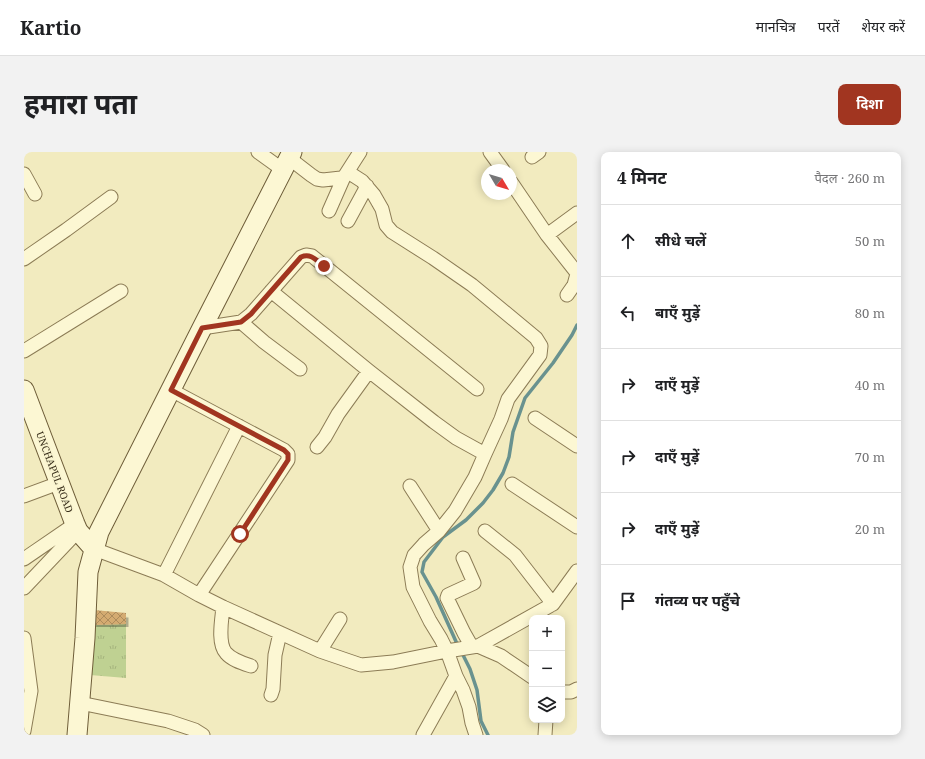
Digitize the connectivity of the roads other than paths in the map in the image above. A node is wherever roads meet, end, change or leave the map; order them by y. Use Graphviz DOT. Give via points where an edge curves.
graph roads {
  1 [pos="258,152"];
  2 [pos="360,152"];
  3 [pos="490,152"];
  4 [pos="288,160"];
  5 [pos="499,164"];
  6 [pos="24,174"];
  7 [pos="346,174"];
  8 [pos="367,186"];
  9 [pos="517,191"];
  10 [pos="35,194"];
  11 [pos="111,197"];
  12 [pos="329,211"];
  13 [pos="577,212"];
  14 [pos="348,221"];
  15 [pos="547,236"];
  16 [pos="24,259"];
  17 [pos="577,273"];
  18 [pos="121,291"];
  19 [pos="271,291"];
  20 [pos="567,295"];
  21 [pos="241,322"];
  22 [pos="202,328"];
  23 [pos="24,351"];
  24 [pos="300,369"];
  25 [pos="369,371"];
  26 [pos="477,389"];
  27 [pos="24,390"];
  28 [pos="171,390"];
  29 [pos="28,414"];
  30 [pos="535,418"];
  31 [pos="239,426"];
  32 [pos="577,446"];
  33 [pos="317,447"];
  34 [pos="485,454"];
  35 [pos="59,483"];
  36 [pos="512,484"];
  37 [pos="410,486"];
  38 [pos="24,496"];
  39 [pos="577,526"];
  40 [pos="76,527"];
  41 [pos="439,531"];
  42 [pos="485,531"];
  43 [pos="94,549"];
  44 [pos="463,558"];
  45 [pos="24,559"];
  46 [pos="577,571"];
  47 [pos="164,575"];
  48 [pos="24,588"];
  49 [pos="199,596"];
  50 [pos="553,604"];
  51 [pos="223,607"];
  52 [pos="340,619"];
  53 [pos="280,633"];
  54 [pos="24,638"];
  55 [pos="464,649"];
  56 [pos="320,651"];
  57 [pos="250,666"];
  58 [pos="529,675"];
  59 [pos="456,676"];
  60 [pos="577,689"];
  61 [pos="565,692"];
  62 [pos="271,695"];
  63 [pos="80,703"];
  64 [pos="546,723"];
  65 [pos="24,731"];
  66 [pos="77,735"];
  67 [pos="203,735"];
  68 [pos="424,735"];
  69 [pos="476,735"];
  70 [pos="545,735"];
  1 -- 4 [label="street"];
  2 -- 7 [label="street"];
  3 -- 5 [label="street"];
  4 -- 7 [label="street" via="311,176 323,180 341,178"];
  4 -- 22 [label="street"];
  6 -- 10 [label="street"];
  7 -- 8 [label="street"];
  7 -- 12 [label="street"];
  8 -- 14 [label="street"];
  8 -- 34 [label="street" via="380,204 386,224 392,232 472,285 536,338 541,346 540,355 508,399"];
  9 -- 15 [label="street"];
  11 -- 16 [label="street"];
  13 -- 15 [label="street"];
  15 -- 17 [label="street"];
  17 -- 20 [label="street" via="574,285"];
  18 -- 23 [label="street"];
  19 -- 21 [label="street"];
  19 -- 25 [label="street"];
  19 -- 26 [label="street" via="301,257 312,256"];
  21 -- 22 [label="street"];
  21 -- 24 [label="street"];
  22 -- 28 [label="street"];
  25 -- 33 [label="street"];
  25 -- 34 [label="street" via="456,438"];
  27 -- 29 [label="street, UNCHAPUL ROAD"];
  28 -- 31 [label="street"];
  28 -- 43 [label="street" via="99,532"];
  29 -- 35 [label="street, UNCHAPUL ROAD"];
  30 -- 32 [label="street"];
  31 -- 47 [label="street"];
  31 -- 49 [label="street" via="284,450 288,454 288,460"];
  34 -- 41 [label="street" via="455,511"];
  35 -- 38 [label="street"];
  35 -- 40 [label="street, UNCHAPUL ROAD"];
  36 -- 39 [label="street"];
  37 -- 41 [label="street"];
  40 -- 43 [label="street, UNCHAPUL ROAD"];
  40 -- 45 [label="street"];
  40 -- 48 [label="street"];
  41 -- 55 [label="street" via="414,555 410,567 413,587 441,638"];
  42 -- 50 [label="street" via="515,555"];
  43 -- 47 [label="street"];
  43 -- 63 [label="street" via="88,572"];
  44 -- 55 [label="street" via="474,583 448,595 447,598 464,633"];
  46 -- 50 [label="street"];
  47 -- 49 [label="street"];
  49 -- 51 [label="street"];
  50 -- 55 [label="street"];
  51 -- 53 [label="street"];
  51 -- 57 [label="street" via="220,641 222,648 236,660"];
  52 -- 56 [label="street"];
  53 -- 56 [label="street"];
  53 -- 62 [label="street"];
  54 -- 65 [label="street" via="31,691"];
  55 -- 56 [label="street" via="361,665"];
  55 -- 58 [label="street" via="501,656"];
  55 -- 59 [label="street"];
  59 -- 68 [label="street"];
  59 -- 69 [label="street" via="469,707"];
  60 -- 61 [label="street"];
  63 -- 66 [label="street"];
  63 -- 67 [label="street" via="168,721"];
  64 -- 70 [label="street"];
}
